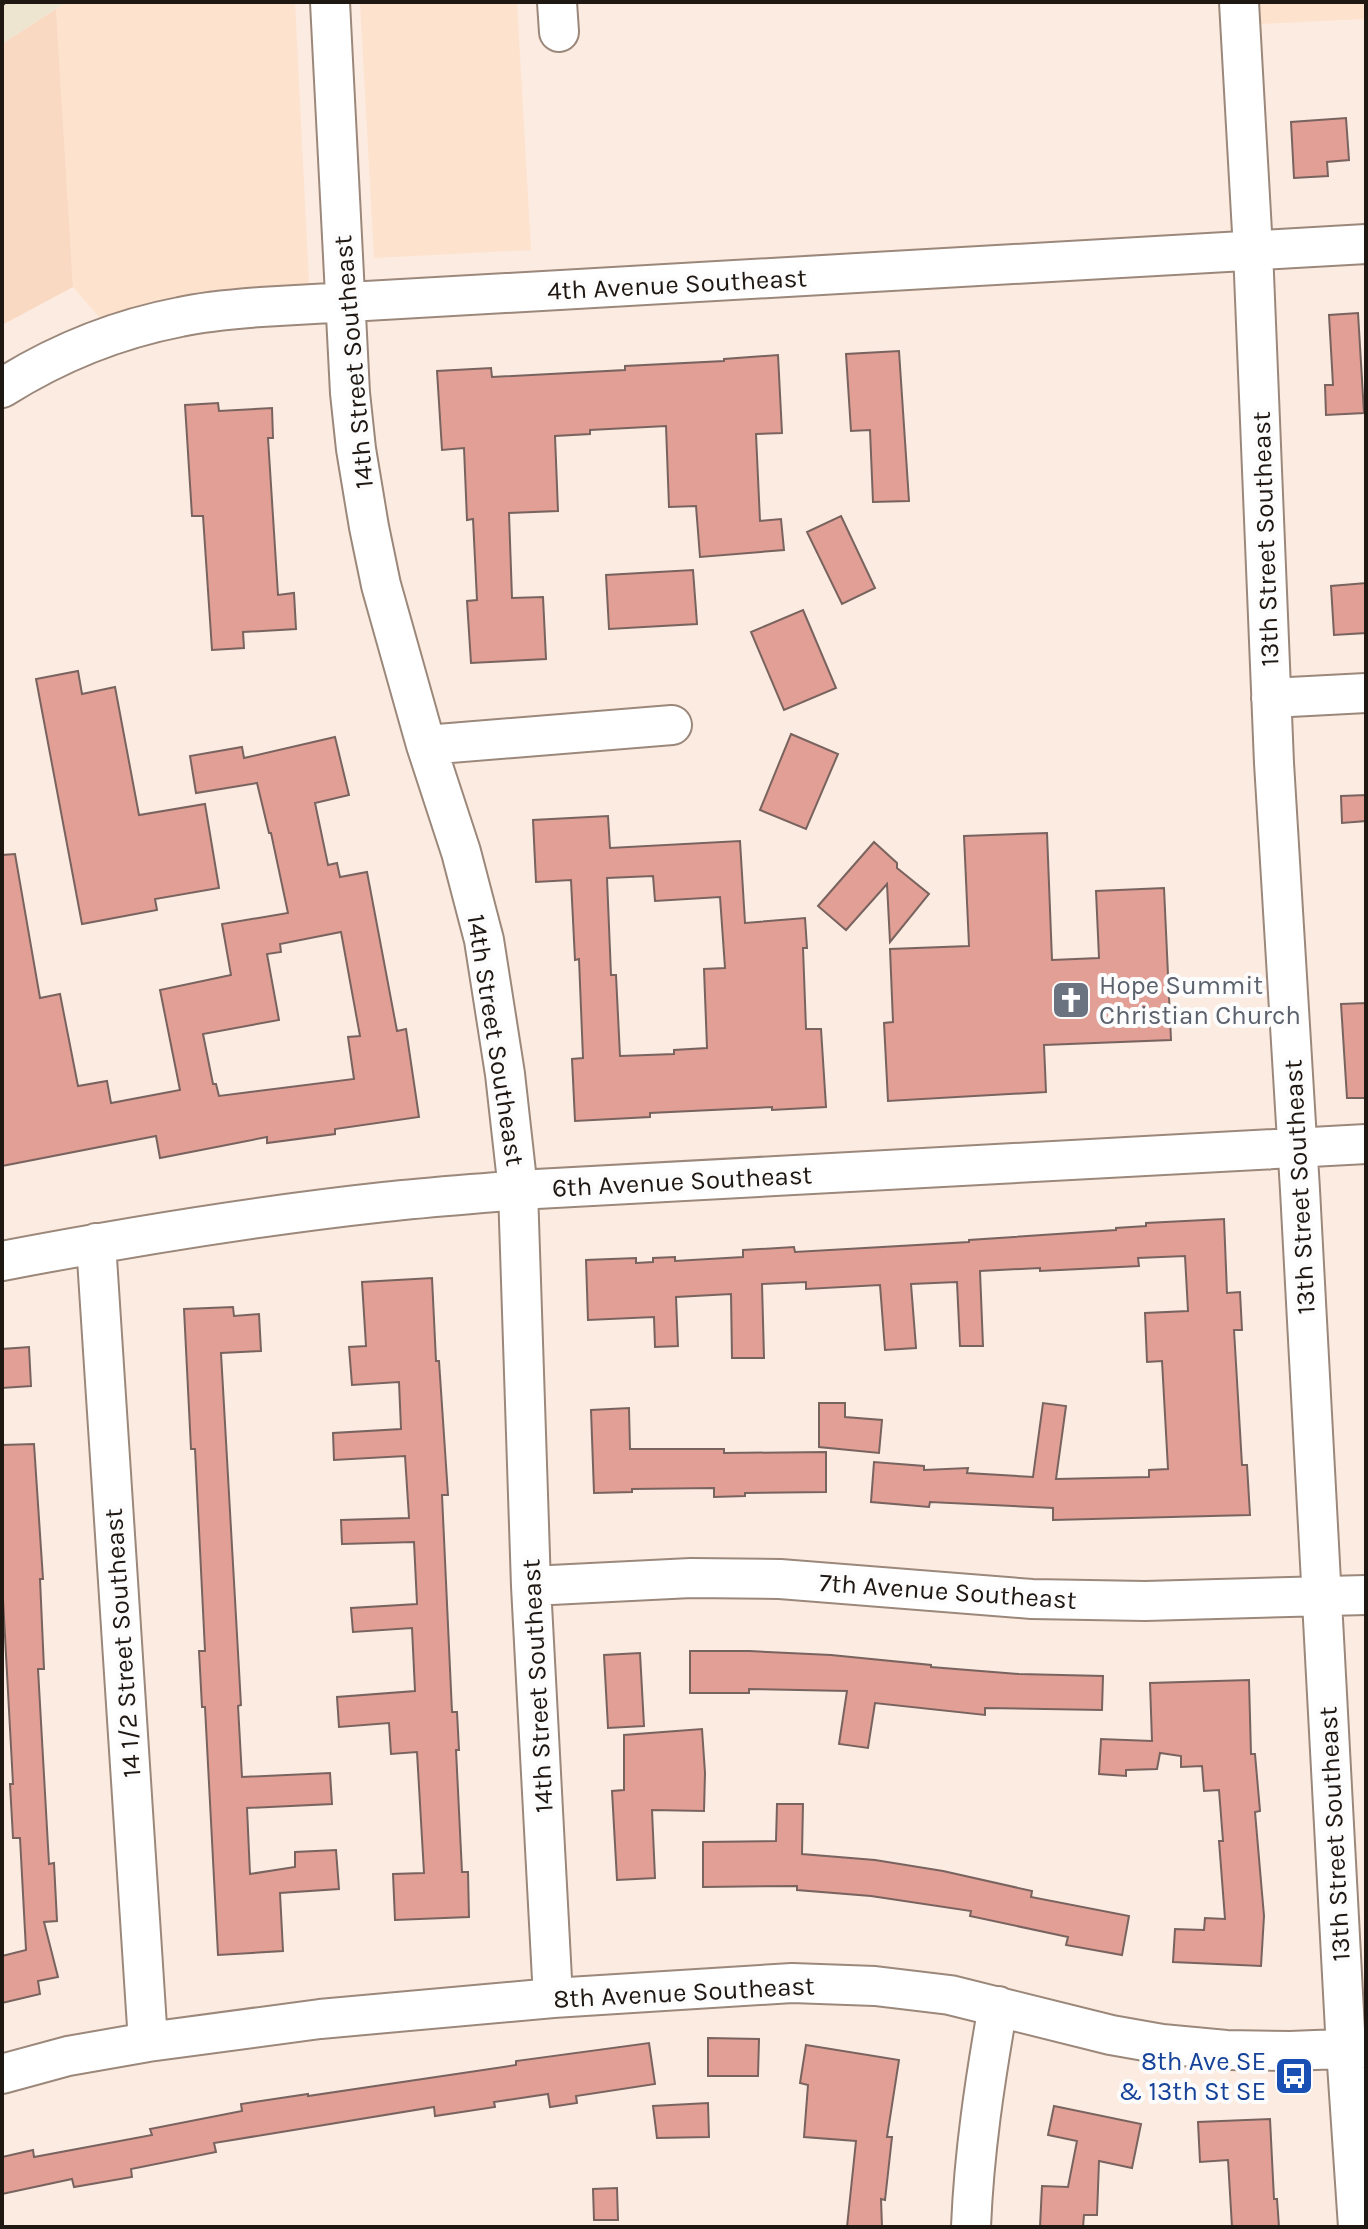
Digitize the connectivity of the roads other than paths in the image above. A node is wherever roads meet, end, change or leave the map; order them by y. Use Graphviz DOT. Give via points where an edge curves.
graph roads {
  1 [pos="330,2"];
  2 [pos="1239,2"];
  3 [pos="1366,244"];
  4 [pos="1253,250"];
  5 [pos="346,303"];
  6 [pos="2,388"];
  7 [pos="1366,693"];
  8 [pos="1271,698"];
  9 [pos="672,725"];
  10 [pos="426,745"];
  11 [pos="1366,1144"];
  12 [pos="1297,1148"];
  13 [pos="518,1190"];
  14 [pos="96,1243"];
  15 [pos="2,1261"];
  16 [pos="531,1586"];
  17 [pos="1366,1595"];
  18 [pos="1322,1598"];
  19 [pos="553,1998"];
  20 [pos="998,2006"];
  21 [pos="148,2042"];
  22 [pos="1356,2048"];
  23 [pos="2,2074"];
  24 [pos="971,2227"];
  25 [pos="1358,2227"];
  1 -- 5 [label="street, 14th Street Southeast"];
  2 -- 4 [label="street, 13th Street Southeast"];
  3 -- 4 [label="street, 4th Avenue Southeast"];
  4 -- 5 [label="street, 4th Avenue Southeast"];
  4 -- 8 [label="street, 13th Street Southeast"];
  5 -- 6 [label="street, 4th Avenue Southeast" via="212,311 142,326 77,349"];
  5 -- 10 [label="street, 14th Street Southeast" via="350,393 369,527"];
  7 -- 8 [label="street"];
  8 -- 12 [label="street, 13th Street Southeast"];
  9 -- 10 [label="street"];
  10 -- 13 [label="street, 14th Street Southeast" via="484,940"];
  11 -- 12 [label="street, 6th Avenue Southeast"];
  12 -- 13 [label="street, 6th Avenue Southeast"];
  12 -- 18 [label="street, 13th Street Southeast"];
  13 -- 14 [label="street, 6th Avenue Southeast" via="383,1202"];
  13 -- 16 [label="street, 14th Street Southeast"];
  14 -- 15 [label="street, 6th Avenue Southeast"];
  14 -- 21 [label="street, 14 1/2 Street Southeast"];
  16 -- 18 [label="street, 7th Avenue Southeast" via="780,1579 1032,1599"];
  16 -- 19 [label="street, 14th Street Southeast"];
  17 -- 18 [label="street, 7th Avenue Southeast"];
  18 -- 22 [label="street, 13th Street Southeast"];
  19 -- 20 [label="street, 8th Avenue Southeast" via="815,1983 903,1988"];
  19 -- 21 [label="street, 8th Avenue Southeast" via="320,2019"];
  20 -- 22 [label="street, 8th Avenue Southeast" via="1162,2044 1226,2050"];
  20 -- 24 [label="street" via="981,2103"];
  21 -- 23 [label="street, 8th Avenue Southeast"];
  22 -- 25 [label="street, 13th Street Southeast"];
}
